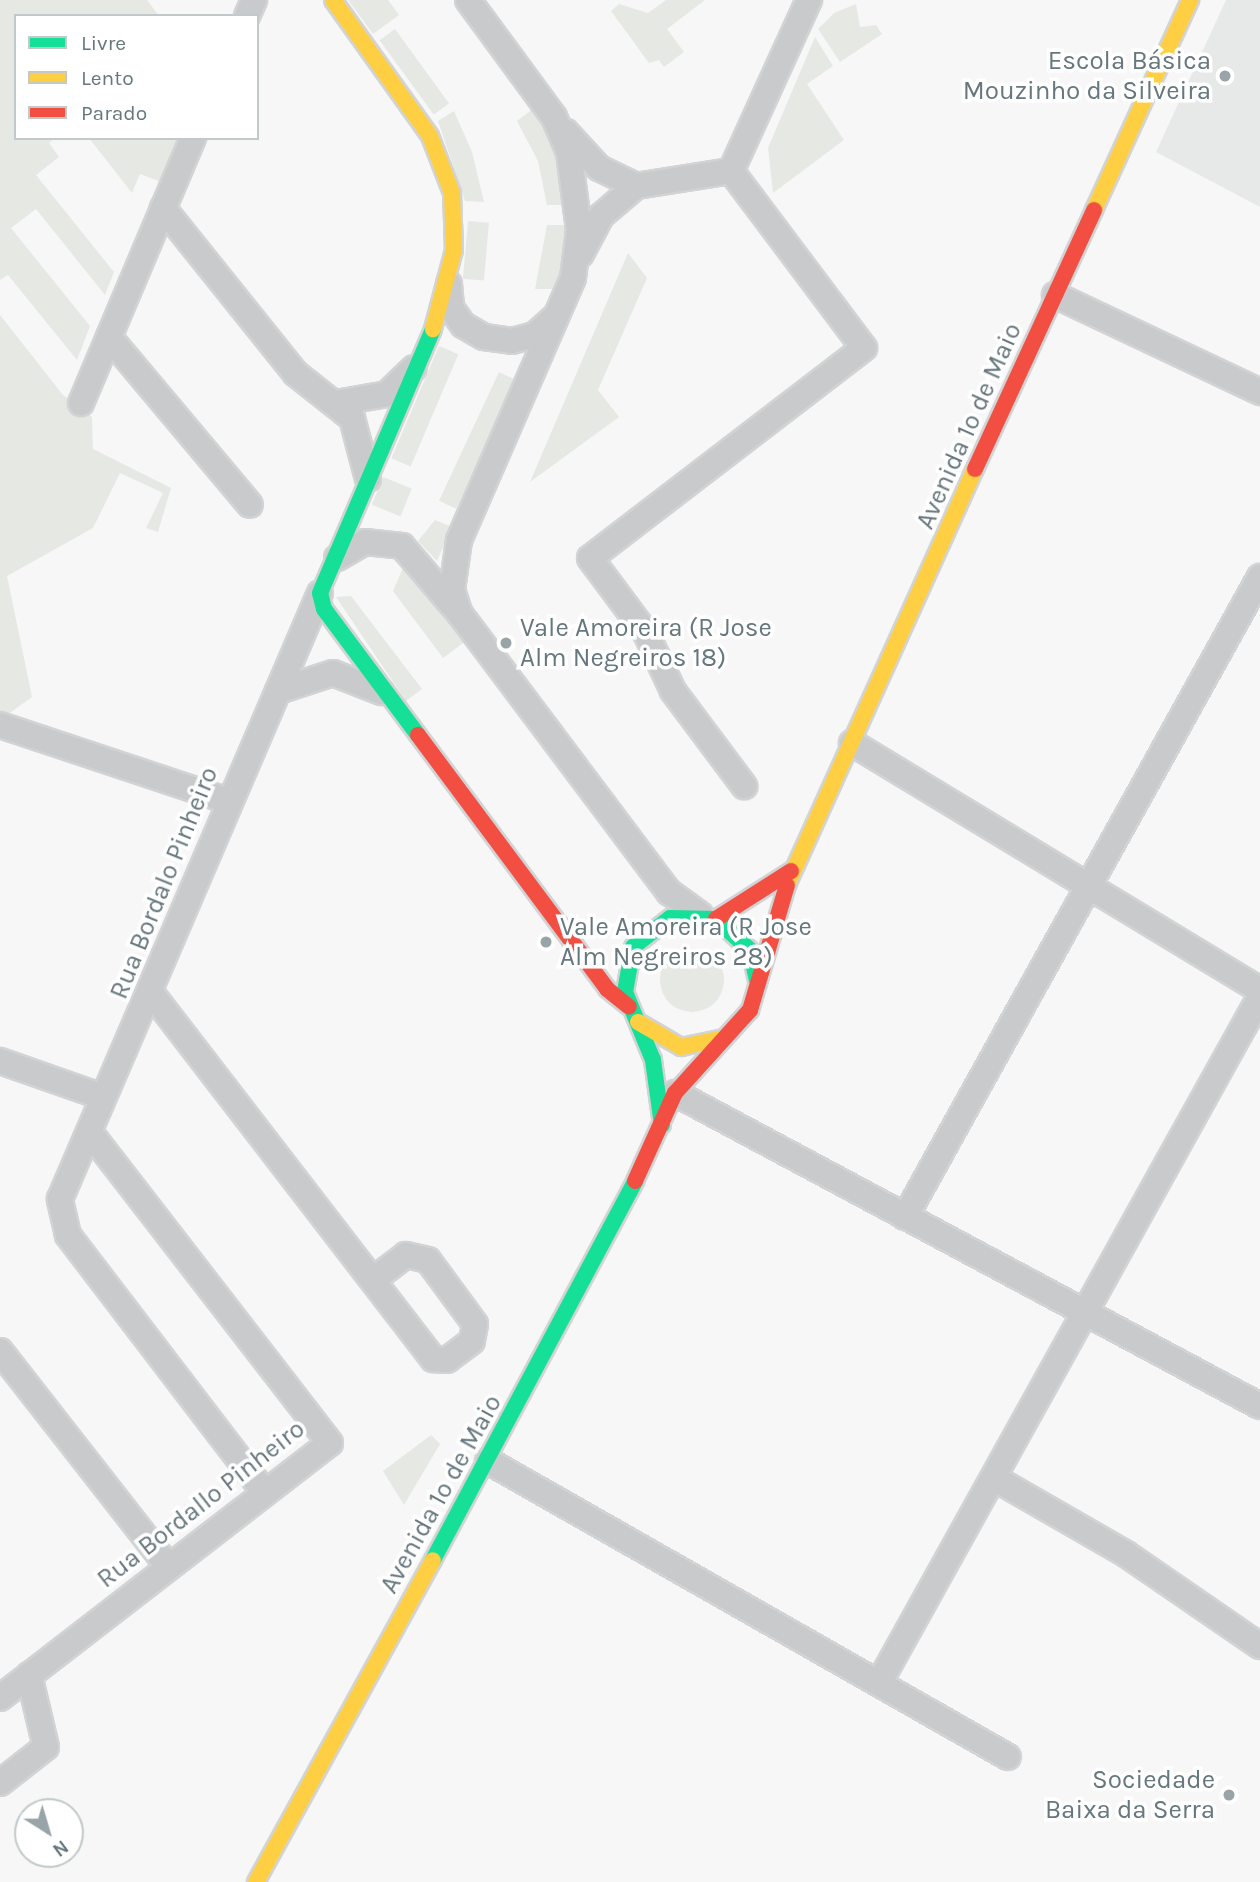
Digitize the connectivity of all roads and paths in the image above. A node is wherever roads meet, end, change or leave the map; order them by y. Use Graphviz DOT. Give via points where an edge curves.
graph roads {
  1 [pos="333,0"];
  2 [pos="468,0"];
  3 [pos="809,0"];
  4 [pos="1190,0"];
  5 [pos="554,117"];
  6 [pos="192,140"];
  7 [pos="732,170"];
  8 [pos="636,186"];
  9 [pos="163,208"];
  10 [pos="573,278"];
  11 [pos="449,284"];
  12 [pos="1055,295"];
  13 [pos="559,313"];
  14 [pos="109,337"];
  15 [pos="421,361"];
  16 [pos="1260,392"];
  17 [pos="81,402"];
  18 [pos="335,403"];
  19 [pos="368,483"];
  20 [pos="250,505"];
  21 [pos="337,558"];
  22 [pos="1260,577"];
  23 [pos="320,593"];
  24 [pos="460,614"];
  25 [pos="278,691"];
  26 [pos="382,693"];
  27 [pos="0,725"];
  28 [pos="852,743"];
  29 [pos="744,786"];
  30 [pos="229,802"];
  31 [pos="791,872"];
  32 [pos="1088,888"];
  33 [pos="708,917"];
  34 [pos="757,980"];
  35 [pos="1260,990"];
  36 [pos="152,993"];
  37 [pos="1260,997"];
  38 [pos="629,1007"];
  39 [pos="638,1022"];
  40 [pos="730,1034"];
  41 [pos="0,1061"];
  42 [pos="675,1093"];
  43 [pos="103,1097"];
  44 [pos="662,1127"];
  45 [pos="90,1132"];
  46 [pos="905,1217"];
  47 [pos="374,1279"];
  48 [pos="1081,1314"];
  49 [pos="0,1351"];
  50 [pos="1260,1406"];
  51 [pos="488,1461"];
  52 [pos="994,1478"];
  53 [pos="265,1493"];
  54 [pos="169,1567"];
  55 [pos="1260,1646"];
  56 [pos="29,1675"];
  57 [pos="879,1682"];
  58 [pos="0,1698"];
  59 [pos="1008,1757"];
  60 [pos="0,1783"];
  61 [pos="256,1882"];
  1 -- 11 [label="main road" via="430,136 452,193"];
  2 -- 5 [label="street"];
  3 -- 7 [label="street"];
  4 -- 12 [label="main road, Avenida 1º de Maio"];
  5 -- 8 [label="street" via="599,168"];
  5 -- 10 [label="street" via="575,183"];
  6 -- 9 [label="street"];
  7 -- 8 [label="street"];
  7 -- 29 [label="street" via="864,348 590,558 646,633 673,691"];
  8 -- 10 [label="street" via="601,216"];
  9 -- 14 [label="street"];
  9 -- 18 [label="street" via="295,373"];
  10 -- 13 [label="street"];
  11 -- 13 [label="street" via="451,308 463,325 484,337 512,341 535,335"];
  11 -- 15 [label="main road"];
  12 -- 16 [label="street"];
  12 -- 28 [label="main road, Avenida 1º de Maio"];
  13 -- 24 [label="street" via="459,540 452,569"];
  14 -- 17 [label="street"];
  14 -- 20 [label="street"];
  15 -- 18 [label="street" via="387,394"];
  15 -- 19 [label="main road"];
  18 -- 19 [label="street" via="361,435"];
  19 -- 21 [label="main road"];
  21 -- 23 [label="main road"];
  21 -- 24 [label="street" via="365,542 402,546"];
  22 -- 32 [label="street"];
  23 -- 25 [label="street, Rua Bordalo Pinheiro"];
  23 -- 26 [label="main road" via="332,625"];
  24 -- 33 [label="street" via="669,891"];
  25 -- 26 [label="street" via="333,673"];
  25 -- 30 [label="street, Rua Bordalo Pinheiro"];
  26 -- 38 [label="main road" via="607,989"];
  27 -- 30 [label="street"];
  28 -- 31 [label="main road, Avenida 1º de Maio"];
  28 -- 32 [label="street"];
  30 -- 36 [label="street, Rua Bordalo Pinheiro"];
  31 -- 33 [label="main road"];
  31 -- 34 [label="main road, Avenida 1º de Maio"];
  32 -- 35 [label="street"];
  32 -- 46 [label="street"];
  33 -- 34 [label="main road" via="745,944"];
  33 -- 38 [label="main road" via="670,918 633,947 624,977"];
  34 -- 40 [label="main road, Avenida 1º de Maio" via="750,1010"];
  36 -- 43 [label="street, Rua Bordalo Pinheiro"];
  36 -- 47 [label="street"];
  37 -- 48 [label="street"];
  38 -- 39 [label="main road"];
  39 -- 40 [label="main road" via="681,1047"];
  39 -- 44 [label="main road" via="653,1060"];
  40 -- 42 [label="main road, Avenida 1º de Maio"];
  41 -- 43 [label="street"];
  42 -- 44 [label="main road, Avenida 1º de Maio"];
  42 -- 46 [label="street"];
  43 -- 45 [label="street, Rua Bordalo Pinheiro"];
  44 -- 51 [label="main road, Avenida 1º de Maio"];
  45 -- 53 [label="street, Rua Bordalo Pinheiro" via="60,1199 63,1226"];
  45 -- 53 [label="street, Rua Bordallo Pinheiro" via="330,1443"];
  46 -- 48 [label="street"];
  48 -- 50 [label="street"];
  48 -- 52 [label="street"];
  49 -- 54 [label="street"];
  51 -- 57 [label="street"];
  51 -- 61 [label="main road, Avenida 1º de Maio"];
  52 -- 55 [label="street" via="1126,1554"];
  52 -- 57 [label="street"];
  53 -- 54 [label="street, Rua Bordallo Pinheiro"];
  54 -- 56 [label="street, Rua Bordallo Pinheiro"];
  56 -- 58 [label="street, Rua Bordallo Pinheiro"];
  56 -- 60 [label="street" via="46,1747"];
  57 -- 59 [label="street"];
}
